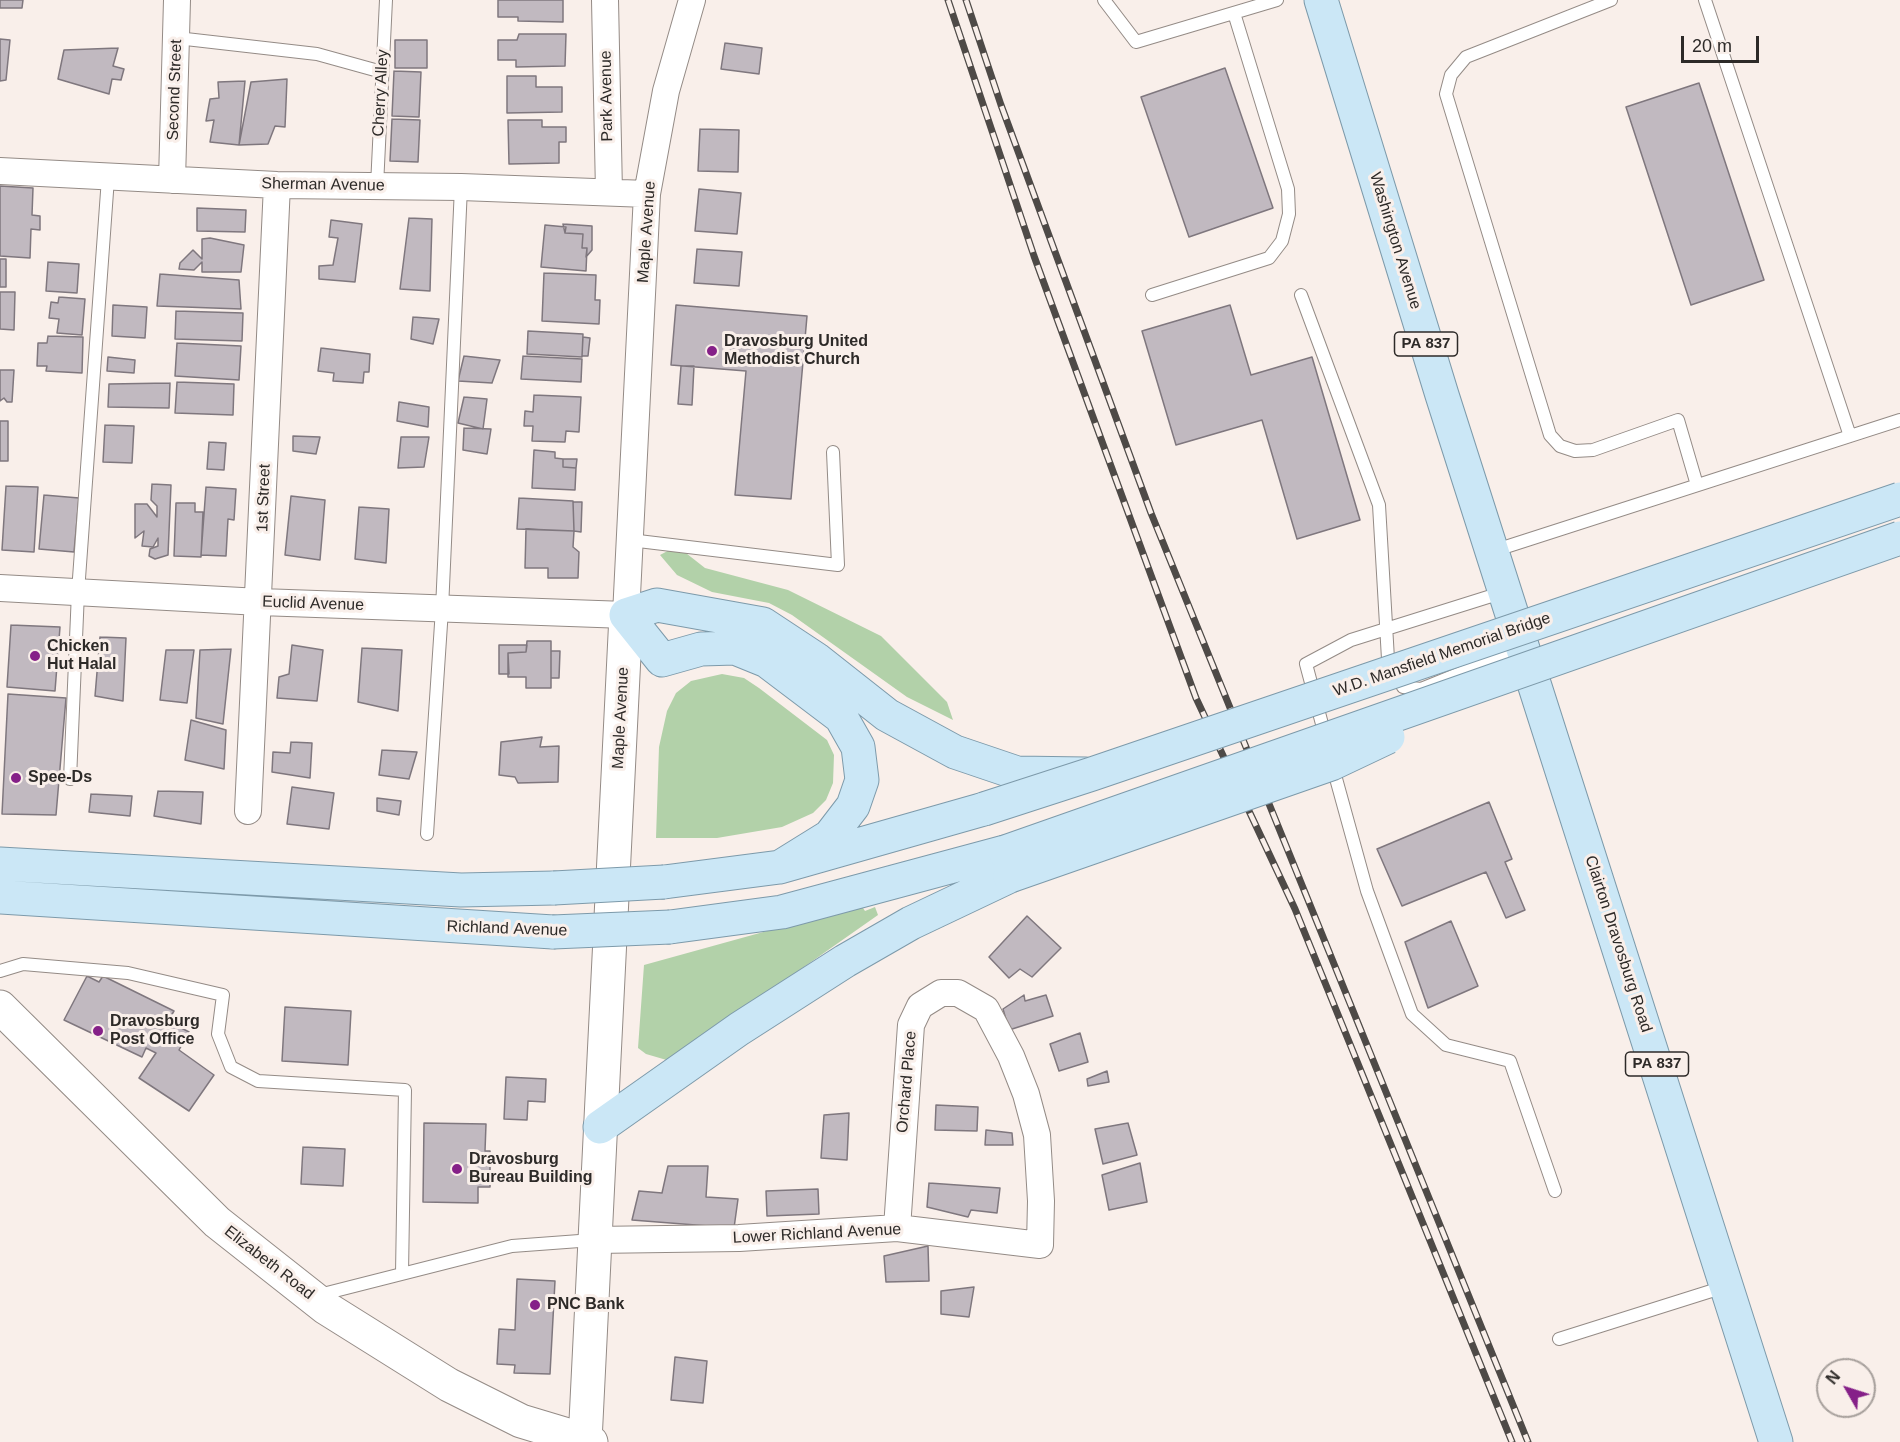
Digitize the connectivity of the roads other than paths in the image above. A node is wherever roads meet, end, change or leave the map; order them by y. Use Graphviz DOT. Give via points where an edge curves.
graph roads {
  1 [pos="177,0"];
  2 [pos="386,0"];
  3 [pos="605,0"];
  4 [pos="693,0"];
  5 [pos="1104,0"];
  6 [pos="1277,0"];
  7 [pos="1321,0"];
  8 [pos="1611,0"];
  9 [pos="1705,0"];
  10 [pos="1234,13"];
  11 [pos="177,38"];
  12 [pos="382,72"];
  13 [pos="0,171"];
  14 [pos="108,178"];
  15 [pos="172,180"];
  16 [pos="277,186"];
  17 [pos="377,186"];
  18 [pos="461,187"];
  19 [pos="609,192"];
  20 [pos="647,194"];
  21 [pos="1152,295"];
  22 [pos="1301,295"];
  23 [pos="1900,420"];
  24 [pos="1850,436"];
  25 [pos="833,452"];
  26 [pos="1697,485"];
  27 [pos="1900,499"];
  28 [pos="1900,538"];
  29 [pos="630,540"];
  30 [pos="1492,551"];
  31 [pos="0,588"];
  32 [pos="78,592"];
  33 [pos="1505,592"];
  34 [pos="260,602"];
  35 [pos="441,609"];
  36 [pos="626,615"];
  37 [pos="1386,629"];
  38 [pos="1538,653"];
  39 [pos="1536,686"];
  40 [pos="1092,774"];
  41 [pos="70,779"];
  42 [pos="248,811"];
  43 [pos="427,834"];
  44 [pos="0,864"];
  45 [pos="1008,864"];
  46 [pos="780,867"];
  47 [pos="0,897"];
  48 [pos="0,971"];
  49 [pos="0,1007"];
  50 [pos="600,1127"];
  51 [pos="1554,1191"];
  52 [pos="897,1228"];
  53 [pos="593,1240"];
  54 [pos="1040,1245"];
  55 [pos="402,1273"];
  56 [pos="1728,1286"];
  57 [pos="311,1297"];
  58 [pos="1559,1339"];
  59 [pos="588,1441"];
  60 [pos="1776,1442"];
  1 -- 11 [label="street, Second Street"];
  2 -- 12 [label="lane, Cherry Alley"];
  3 -- 19 [label="street, Park Avenue"];
  4 -- 20 [label="street, Maple Avenue" via="666,91"];
  5 -- 10 [label="lane" via="1136,42"];
  6 -- 10 [label="lane"];
  7 -- 30 [label="main road, Washington Avenue / PA 837"];
  8 -- 26 [label="lane" via="1466,57 1451,75 1446,94 1550,435 1560,446 1575,451 1593,450 1678,420"];
  9 -- 24 [label="lane"];
  10 -- 21 [label="lane" via="1288,189 1289,214 1282,241 1269,258"];
  11 -- 12 [label="lane" via="317,54"];
  11 -- 15 [label="street, Second Street"];
  12 -- 17 [label="lane, Cherry Alley"];
  13 -- 14 [label="street, Sherman Avenue"];
  14 -- 15 [label="street, Sherman Avenue"];
  14 -- 32 [label="lane"];
  15 -- 16 [label="street, Sherman Avenue"];
  16 -- 17 [label="street, Sherman Avenue"];
  16 -- 34 [label="street, 1st Street"];
  17 -- 18 [label="street, Sherman Avenue"];
  18 -- 19 [label="street, Sherman Avenue"];
  18 -- 35 [label="lane"];
  19 -- 20 [label="street, Sherman Avenue"];
  20 -- 29 [label="street, Maple Avenue"];
  22 -- 37 [label="lane" via="1379,504"];
  23 -- 24 [label="lane"];
  24 -- 26 [label="lane"];
  25 -- 29 [label="lane" via="838,565"];
  26 -- 30 [label="lane"];
  27 -- 40 [label="main road, W.D. Mansfield Memorial Bridge, bridge"];
  28 -- 38 [label="main road, bridge"];
  29 -- 36 [label="street, Maple Avenue"];
  30 -- 33 [label="main road, Washington Avenue / PA 837"];
  31 -- 32 [label="street, Euclid Avenue"];
  32 -- 34 [label="street, Euclid Avenue"];
  32 -- 41 [label="lane"];
  33 -- 37 [label="lane"];
  33 -- 38 [label="main road, Washington Avenue / PA 837"];
  34 -- 35 [label="street, Euclid Avenue"];
  34 -- 42 [label="street, 1st Street"];
  35 -- 36 [label="street, Euclid Avenue"];
  35 -- 43 [label="lane"];
  36 -- 40 [label="main road" via="657,604 763,624 816,659 887,715 955,752 1017,773"];
  36 -- 46 [label="main road" via="662,660 700,648 735,648 767,661 841,717 858,747 862,780 853,806 830,836"];
  36 -- 50 [label="main road, Maple Avenue"];
  37 -- 38 [label="lane" via="1388,659 1403,687 1421,689"];
  37 -- 51 [label="lane" via="1351,640 1306,664 1367,891 1412,1014 1446,1045 1510,1061"];
  38 -- 39 [label="main road, Washington Avenue / PA 837"];
  38 -- 45 [label="main road, bridge" via="1331,764"];
  39 -- 56 [label="main road, Clairton Dravosburg Road / PA 837"];
  40 -- 46 [label="main road, W.D. Mansfield Memorial Bridge, bridge"];
  44 -- 46 [label="main road, bridge" via="461,890 664,882"];
  45 -- 47 [label="main road, Richland Avenue, bridge" via="782,912 670,927 553,932"];
  45 -- 50 [label="main road" via="739,1029"];
  48 -- 55 [label="lane" via="23,964 128,973 223,995 218,1034 231,1067 258,1081 405,1090"];
  49 -- 57 [label="main road, Elizabeth Road" via="217,1222"];
  50 -- 53 [label="main road, Maple Avenue"];
  52 -- 53 [label="street, Lower Richland Avenue" via="739,1238"];
  52 -- 54 [label="street, Lower Richland Avenue"];
  52 -- 54 [label="street, Orchard Place" via="911,1025 920,1006 941,993 958,993 986,1009 1026,1094 1037,1135"];
  53 -- 55 [label="lane" via="512,1246"];
  53 -- 59 [label="main road, Maple Avenue"];
  55 -- 57 [label="lane"];
  56 -- 58 [label="lane"];
  56 -- 60 [label="main road, Clairton Dravosburg Road / PA 837"];
  57 -- 59 [label="main road, Elizabeth Road" via="449,1385 521,1421"];
}
